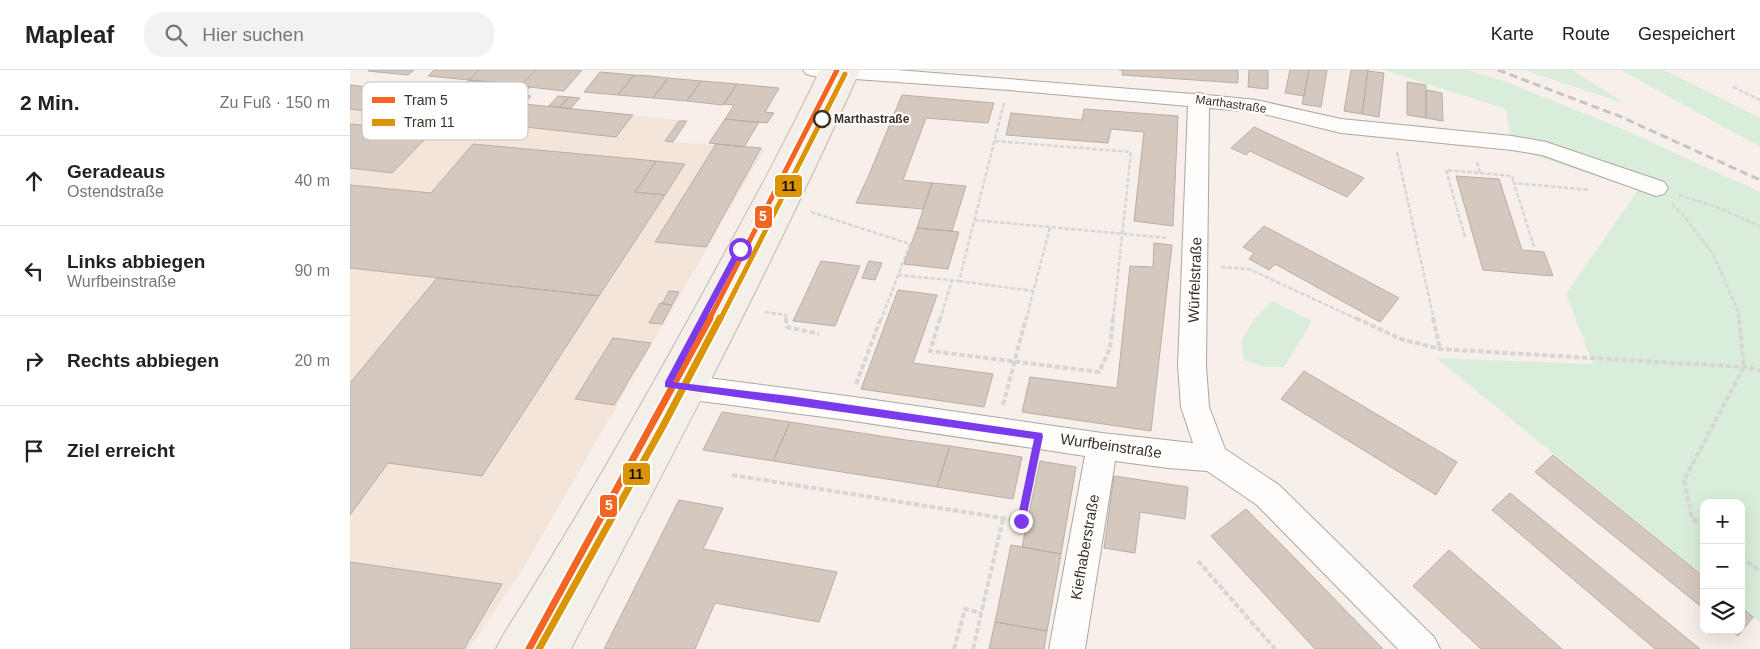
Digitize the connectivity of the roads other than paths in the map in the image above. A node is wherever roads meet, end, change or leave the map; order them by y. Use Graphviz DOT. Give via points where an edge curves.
graph roads {
  1 [pos="835,71"];
  2 [pos="1199,99"];
  3 [pos="1656,188"];
  4 [pos="681,386"];
  5 [pos="1102,446"];
  6 [pos="1212,458"];
  7 [pos="514,649"];
  8 [pos="552,649"];
  9 [pos="1067,649"];
  10 [pos="1422,649"];
  1 -- 2 [label="street, Marthastraße"];
  1 -- 4 [label="main road" via="806,166"];
  2 -- 3 [label="street, Marthastraße" via="1256,106 1341,126 1496,141 1546,150"];
  2 -- 6 [label="street, Würfelstraße" via="1192,366 1196,407"];
  4 -- 5 [label="street, Wurfbeinstraße"];
  4 -- 7 [label="main road"];
  4 -- 8 [label="main road"];
  5 -- 6 [label="street, Wurfbeinstraße"];
  5 -- 9 [label="street, Kiefhaberstraße"];
  6 -- 10 [label="street, Wurfbeinstraße" via="1268,494"];
}
